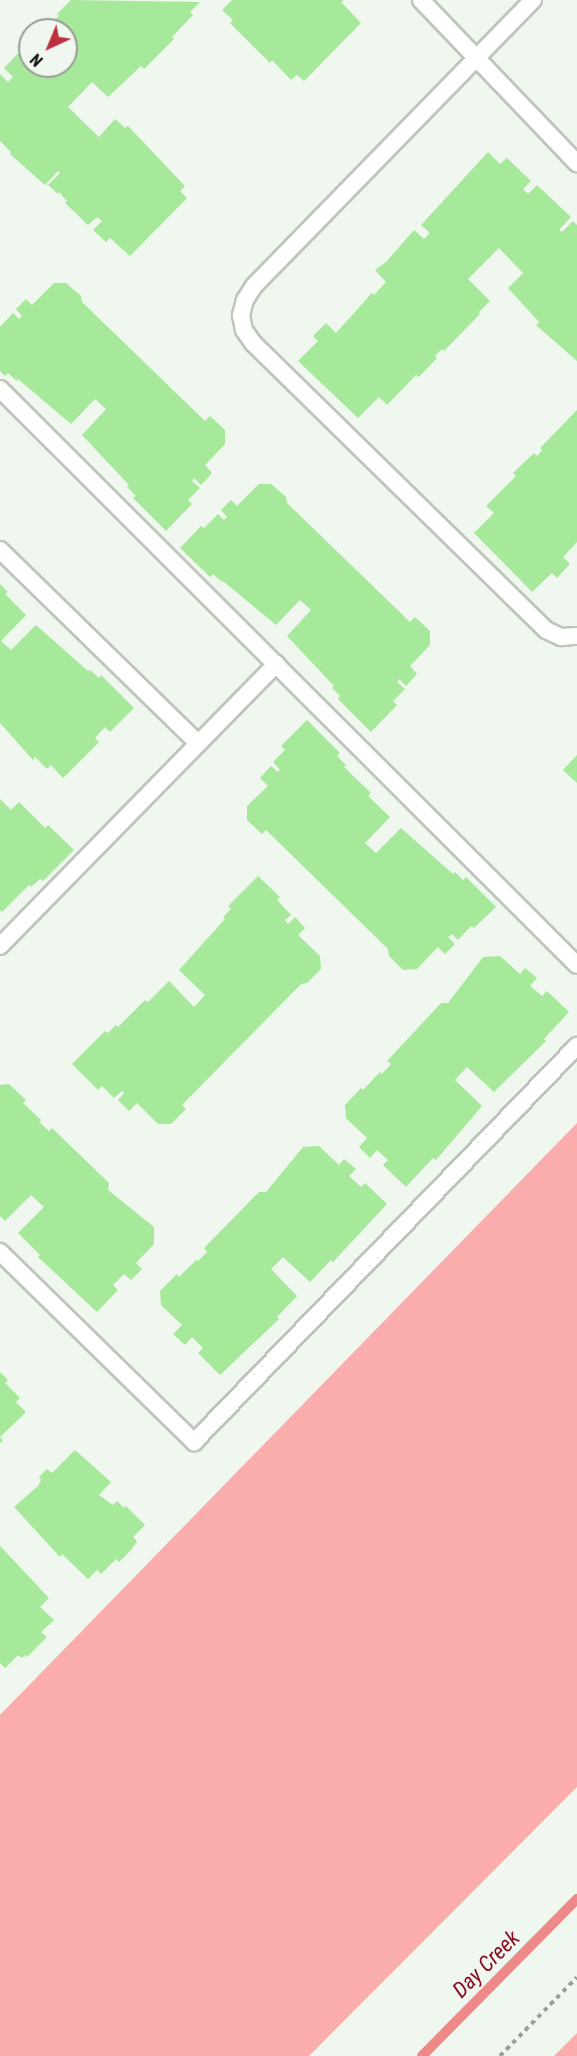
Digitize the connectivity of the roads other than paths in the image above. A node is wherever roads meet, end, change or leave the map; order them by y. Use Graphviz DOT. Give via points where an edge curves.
graph roads {
  1 [pos="421,0"];
  2 [pos="533,0"];
  3 [pos="475,59"];
  4 [pos="577,163"];
  5 [pos="0,389"];
  6 [pos="0,550"];
  7 [pos="577,636"];
  8 [pos="276,664"];
  9 [pos="198,743"];
  10 [pos="0,946"];
  11 [pos="577,965"];
  12 [pos="577,1046"];
  13 [pos="0,1252"];
  1 -- 3 [label="lane"];
  2 -- 3 [label="lane"];
  3 -- 4 [label="lane"];
  3 -- 7 [label="lane" via="254,286 241,315 244,330 254,343 546,630 561,637"];
  5 -- 8 [label="lane"];
  6 -- 9 [label="lane"];
  8 -- 9 [label="lane"];
  8 -- 11 [label="lane"];
  9 -- 10 [label="lane"];
  12 -- 13 [label="lane" via="194,1442"];
}
